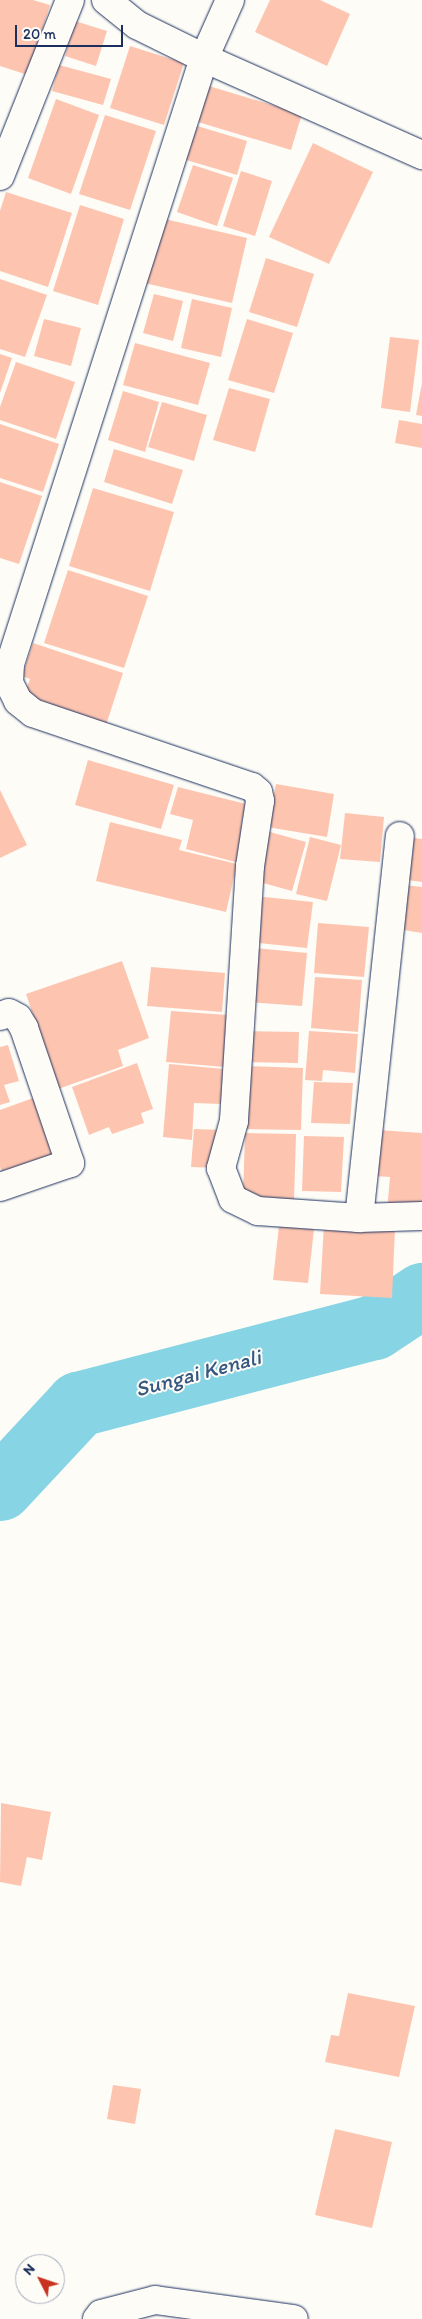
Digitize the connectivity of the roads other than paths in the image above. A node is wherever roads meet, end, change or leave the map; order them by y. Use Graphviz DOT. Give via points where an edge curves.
graph roads {
  1 [pos="70,0"];
  2 [pos="106,0"];
  3 [pos="230,0"];
  4 [pos="204,58"];
  5 [pos="422,155"];
  6 [pos="0,176"];
  7 [pos="5,656"];
  8 [pos="400,836"];
  9 [pos="0,1016"];
  10 [pos="0,1187"];
  11 [pos="422,1216"];
  12 [pos="359,1218"];
  13 [pos="98,2319"];
  14 [pos="294,2319"];
  1 -- 6 [label="street"];
  2 -- 4 [label="street" via="137,25"];
  3 -- 4 [label="street"];
  4 -- 5 [label="street"];
  4 -- 7 [label="street"];
  7 -- 12 [label="street" via="9,683 18,701 33,713 252,787 258,792 260,801 250,866 234,1121 221,1168 233,1199 258,1211"];
  8 -- 12 [label="street"];
  9 -- 10 [label="street" via="9,1013 18,1018 24,1028 70,1163"];
  11 -- 12 [label="street"];
  13 -- 14 [label="street" via="101,2314 155,2300"];
}
